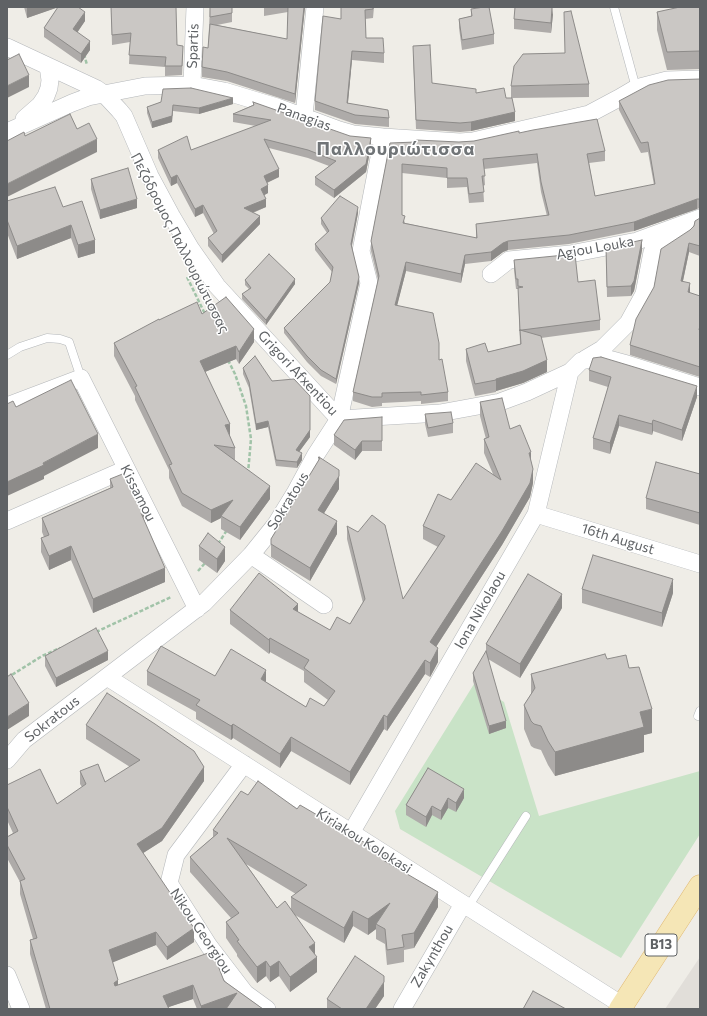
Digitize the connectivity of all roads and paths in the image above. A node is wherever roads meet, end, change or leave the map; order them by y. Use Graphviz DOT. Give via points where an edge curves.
graph roads {
  1 [pos="195,7"];
  2 [pos="315,7"];
  3 [pos="614,7"];
  4 [pos="7,47"];
  5 [pos="81,47"];
  6 [pos="48,66"];
  7 [pos="700,79"];
  8 [pos="192,85"];
  9 [pos="636,88"];
  10 [pos="101,92"];
  11 [pos="304,116"];
  12 [pos="7,131"];
  13 [pos="383,138"];
  14 [pos="700,218"];
  15 [pos="700,222"];
  16 [pos="491,274"];
  17 [pos="186,275"];
  18 [pos="207,318"];
  19 [pos="7,355"];
  20 [pos="228,360"];
  21 [pos="576,367"];
  22 [pos="80,378"];
  23 [pos="700,387"];
  24 [pos="7,406"];
  25 [pos="339,419"];
  26 [pos="126,469"];
  27 [pos="246,479"];
  28 [pos="536,514"];
  29 [pos="7,521"];
  30 [pos="228,528"];
  31 [pos="216,548"];
  32 [pos="251,554"];
  33 [pos="207,561"];
  34 [pos="700,564"];
  35 [pos="184,584"];
  36 [pos="324,605"];
  37 [pos="197,609"];
  38 [pos="92,634"];
  39 [pos="64,646"];
  40 [pos="107,677"];
  41 [pos="7,678"];
  42 [pos="700,711"];
  43 [pos="700,716"];
  44 [pos="7,760"];
  45 [pos="244,764"];
  46 [pos="526,816"];
  47 [pos="352,833"];
  48 [pos="700,886"];
  49 [pos="466,905"];
  50 [pos="7,975"];
  51 [pos="621,1007"];
  52 [pos="21,1009"];
  53 [pos="267,1009"];
  54 [pos="402,1009"];
  1 -- 8 [label="street, Spartis"];
  2 -- 11 [label="street"];
  3 -- 9 [label="lane"];
  4 -- 6 [label="street"];
  5 -- 10 [label="path"];
  6 -- 10 [label="street"];
  6 -- 12 [label="street" via="50,80 46,96 32,112"];
  7 -- 9 [label="street, Panagias" via="667,80"];
  8 -- 10 [label="street, Panagias" via="145,86"];
  8 -- 11 [label="street, Panagias" via="224,91"];
  9 -- 13 [label="street, Panagias" via="589,114 487,139 460,142"];
  10 -- 12 [label="street, Panagias"];
  10 -- 25 [label="street, Grigori Afxentiou" via="124,116 150,176 171,215 217,286"];
  11 -- 13 [label="street, Panagias" via="353,134"];
  13 -- 25 [label="street, Sokratous" via="361,251 369,283"];
  14 -- 16 [label="street, Agiou Louka" via="637,241 570,254 509,260"];
  15 -- 21 [label="street" via="652,252 644,294 628,323 602,349"];
  17 -- 18 [label="path, Πεζόδρομος Παλλουριώτισσας"];
  19 -- 22 [label="lane" via="20,347 47,338 60,339 69,342"];
  20 -- 27 [label="path" via="246,406 251,439 249,472"];
  21 -- 23 [label="street, Grigori Afxentiou" via="601,357"];
  21 -- 25 [label="street, Grigori Afxentiou" via="527,392 500,402 440,413"];
  21 -- 28 [label="street, Iona Nikolaou"];
  22 -- 24 [label="street"];
  22 -- 26 [label="street, Kissamou"];
  25 -- 32 [label="street, Sokratous" via="276,524"];
  26 -- 29 [label="street"];
  26 -- 35 [label="street, Kissamou"];
  28 -- 34 [label="street, 16th August"];
  28 -- 47 [label="street, Iona Nikolaou"];
  30 -- 31 [label="path"];
  32 -- 36 [label="street"];
  32 -- 37 [label="street, Sokratous"];
  33 -- 35 [label="path"];
  35 -- 37 [label="street, Kissamou"];
  35 -- 38 [label="path" via="169,598"];
  37 -- 40 [label="street, Sokratous"];
  39 -- 41 [label="path" via="42,656"];
  40 -- 44 [label="street, Sokratous" via="24,740"];
  40 -- 45 [label="street, Kiriakou Kolokasi"];
  42 -- 43 [label="lane"];
  45 -- 47 [label="street, Kiriakou Kolokasi"];
  45 -- 53 [label="street, Nikou Georgiou" via="176,855 170,883 209,946 244,993"];
  46 -- 49 [label="lane"];
  47 -- 49 [label="street, Kiriakou Kolokasi"];
  48 -- 51 [label="main road, B13"];
  49 -- 51 [label="street, Kiriakou Kolokasi"];
  49 -- 54 [label="street, Zakynthou"];
  50 -- 52 [label="street"];
}
